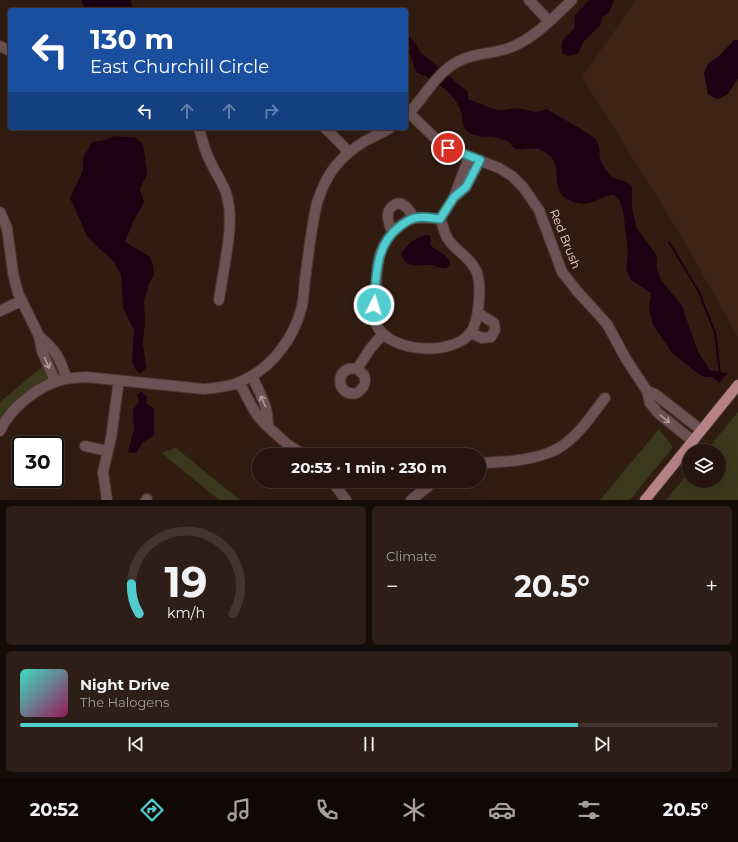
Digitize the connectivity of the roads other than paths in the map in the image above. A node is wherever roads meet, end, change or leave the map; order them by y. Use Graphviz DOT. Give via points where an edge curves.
graph roads {
  1 [pos="529,0"];
  2 [pos="572,0"];
  3 [pos="549,21"];
  4 [pos="408,114"];
  5 [pos="200,130"];
  6 [pos="327,130"];
  7 [pos="387,130"];
  8 [pos="349,152"];
  9 [pos="469,156"];
  10 [pos="480,160"];
  11 [pos="454,197"];
  12 [pos="0,212"];
  13 [pos="414,218"];
  14 [pos="440,219"];
  15 [pos="392,232"];
  16 [pos="219,300"];
  17 [pos="21,301"];
  18 [pos="0,311"];
  19 [pos="478,312"];
  20 [pos="471,333"];
  21 [pos="383,334"];
  22 [pos="39,336"];
  23 [pos="357,369"];
  24 [pos="252,376"];
  25 [pos="67,379"];
  26 [pos="119,380"];
  27 [pos="56,382"];
  28 [pos="239,382"];
  29 [pos="738,385"];
  30 [pos="647,391"];
  31 [pos="605,398"];
  32 [pos="268,427"];
  33 [pos="701,430"];
  34 [pos="0,431"];
  35 [pos="693,441"];
  36 [pos="85,446"];
  37 [pos="293,448"];
  38 [pos="107,450"];
  39 [pos="486,462"];
  40 [pos="337,488"];
  41 [pos="426,488"];
  42 [pos="104,499"];
  43 [pos="346,500"];
  44 [pos="411,500"];
  45 [pos="645,500"];
  1 -- 3 [label="street"];
  2 -- 3 [label="street"];
  3 -- 4 [label="street" via="506,49 458,61 448,68"];
  4 -- 9 [label="street, Red Brush" via="448,148"];
  5 -- 16 [label="street" via="204,148 227,195 230,213"];
  6 -- 8 [label="street"];
  7 -- 8 [label="street"];
  8 -- 24 [label="street" via="339,160 321,190 302,306 296,323 278,354"];
  9 -- 10 [label="street, Red Brush"];
  9 -- 11 [label="street"];
  10 -- 11 [label="street" via="466,187"];
  10 -- 30 [label="street, Red Brush" via="512,176 532,199 539,210 562,272 607,324"];
  11 -- 14 [label="street"];
  12 -- 17 [label="street" via="7,228 13,273"];
  13 -- 14 [label="street"];
  13 -- 15 [label="street"];
  13 -- 15 [label="street" via="402,204 392,206 388,212 388,221"];
  14 -- 19 [label="street" via="448,239 469,260 478,275"];
  15 -- 21 [label="street" via="379,260 375,295 375,323"];
  17 -- 18 [label="street"];
  17 -- 22 [label="street"];
  19 -- 20 [label="street"];
  19 -- 20 [label="street" via="494,323 495,330 491,337 482,338"];
  20 -- 21 [label="street" via="458,343 445,348 401,345"];
  21 -- 23 [label="street"];
  22 -- 25 [label="street" via="58,355"];
  22 -- 27 [label="street, one-way" via="42,351"];
  24 -- 28 [label="street"];
  32 -- 24 [label="street, one-way" via="265,404"];
  25 -- 26 [label="street" via="86,377"];
  25 -- 27 [label="street"];
  26 -- 28 [label="street" via="204,389"];
  26 -- 38 [label="street"];
  27 -- 34 [label="street" via="41,388 28,398 8,417"];
  28 -- 32 [label="street" via="260,420"];
  29 -- 33 [label="main road"];
  30 -- 33 [label="street, Red Brush" via="655,394"];
  30 -- 35 [label="street, Red Brush, one-way" via="650,403 658,413"];
  31 -- 39 [label="street" via="573,437 557,449 524,459"];
  32 -- 37 [label="street"];
  33 -- 35 [label="main road"];
  35 -- 45 [label="main road"];
  36 -- 38 [label="street"];
  38 -- 42 [label="street" via="103,472"];
  40 -- 43 [label="street"];
  41 -- 44 [label="street"];
}
